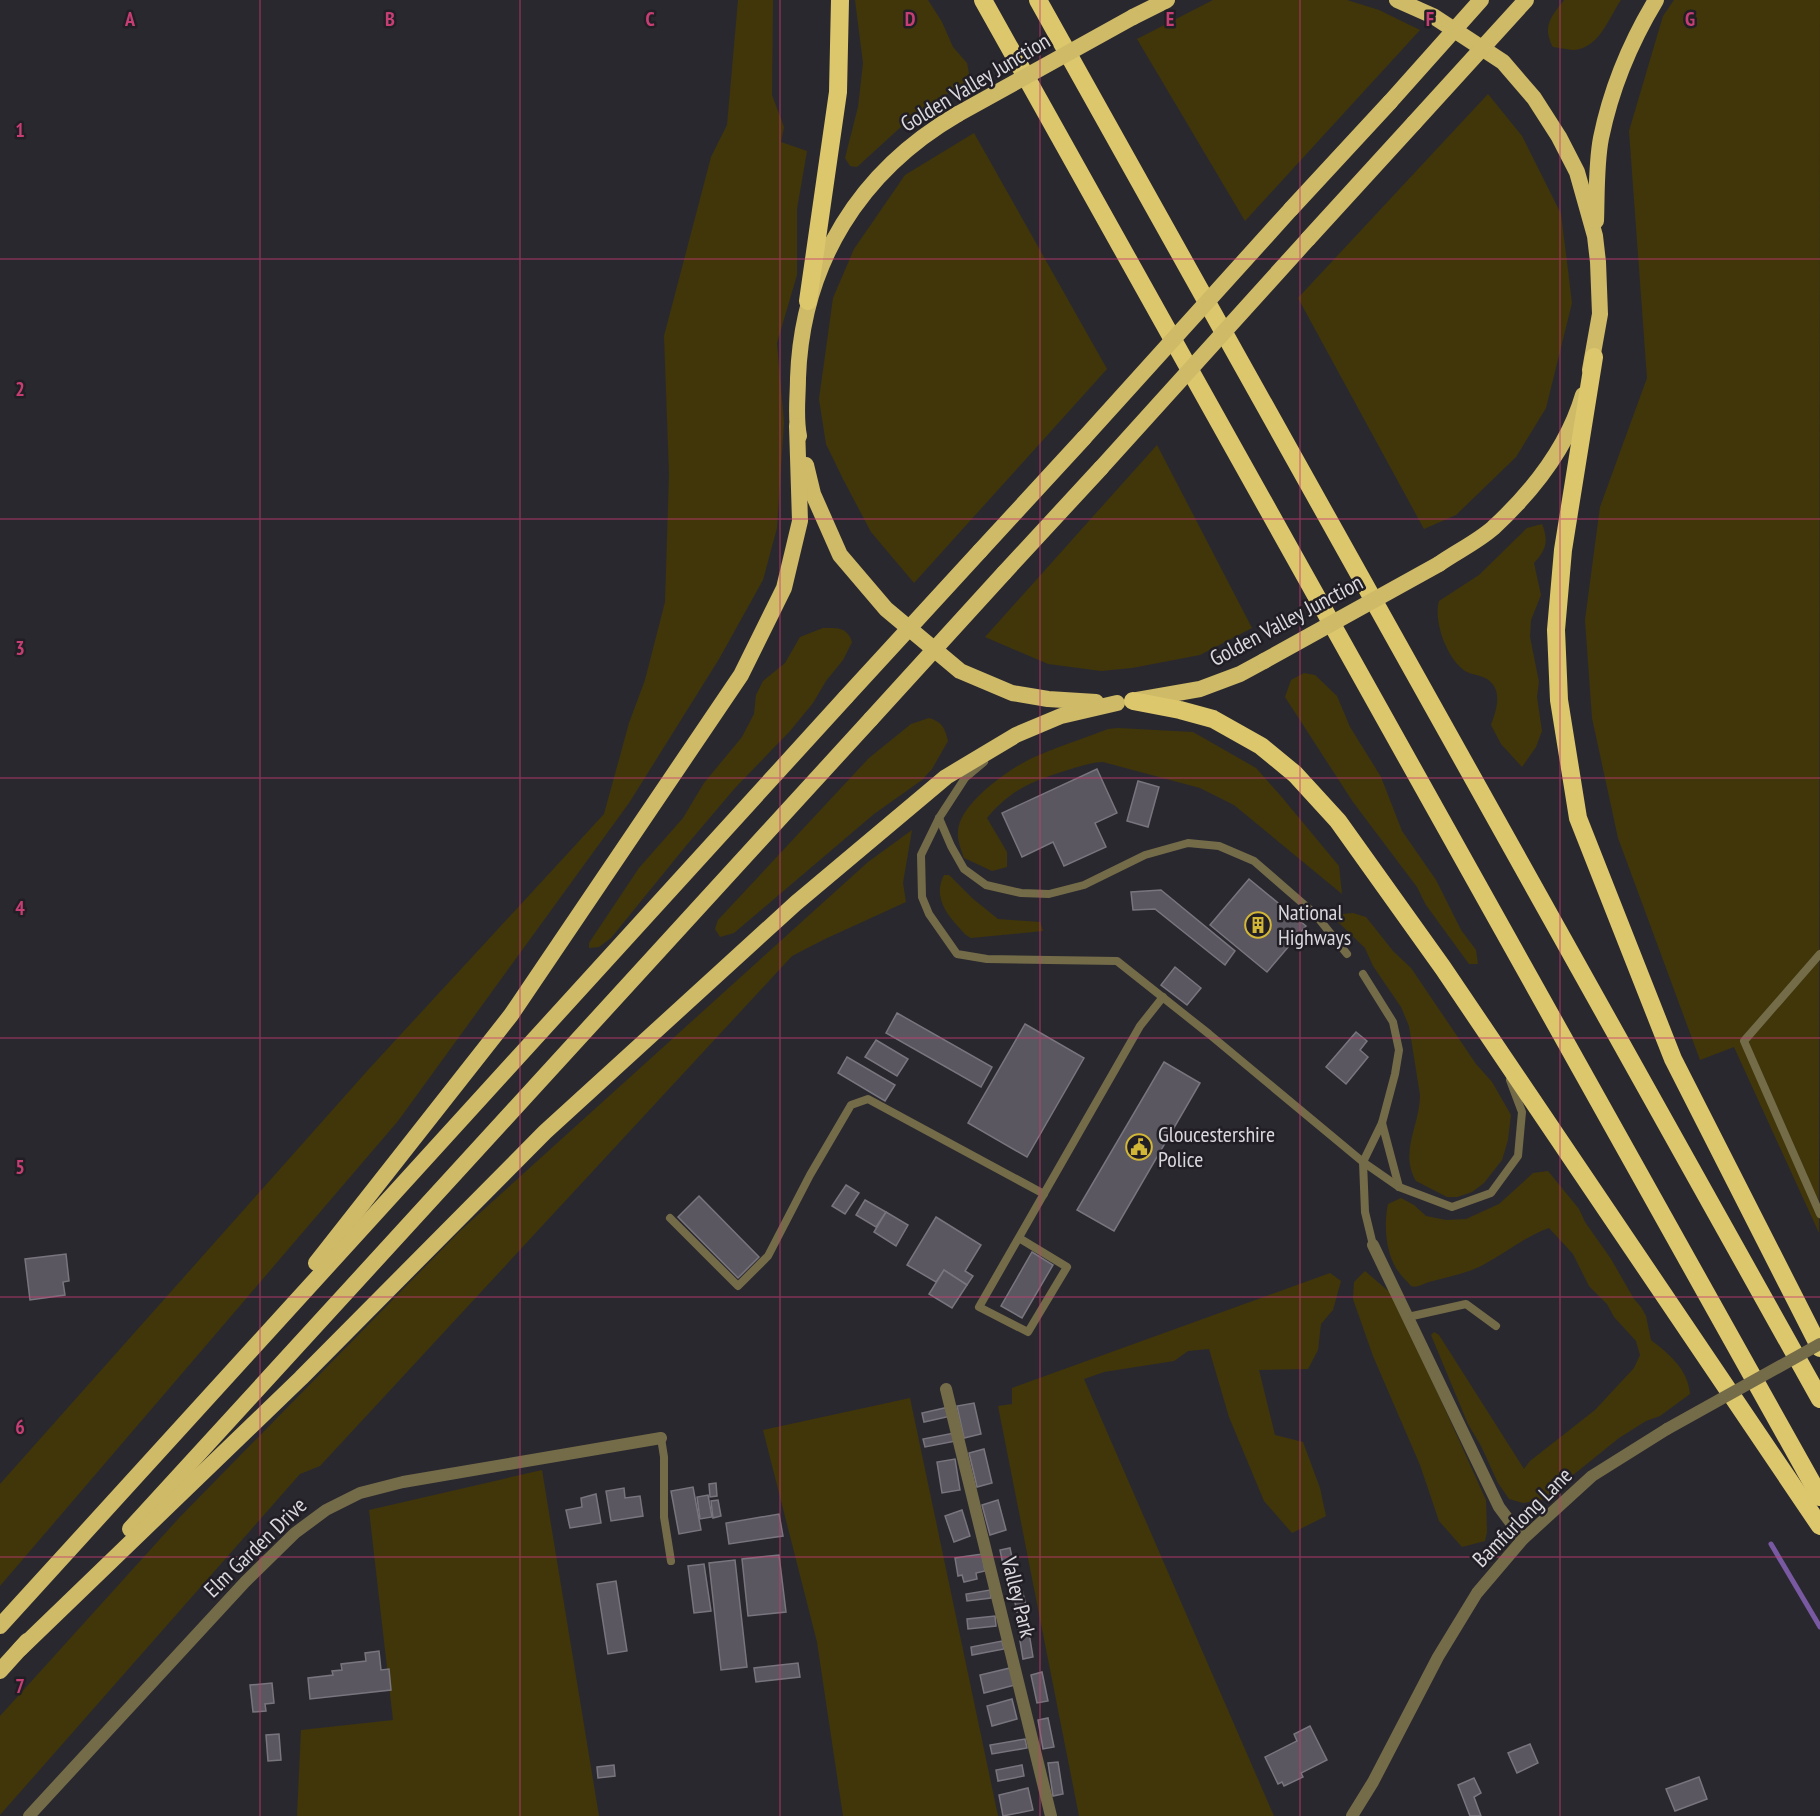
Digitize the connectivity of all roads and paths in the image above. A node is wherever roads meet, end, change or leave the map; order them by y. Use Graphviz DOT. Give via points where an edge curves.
graph roads {
  1 [pos="840,0"];
  2 [pos="983,0"];
  3 [pos="1038,0"];
  4 [pos="1167,0"];
  5 [pos="1397,0"];
  6 [pos="1481,0"];
  7 [pos="1526,0"];
  8 [pos="1656,0"];
  9 [pos="1595,236"];
  10 [pos="808,301"];
  11 [pos="1594,357"];
  12 [pos="797,426"];
  13 [pos="1125,702"];
  14 [pos="1016,735"];
  15 [pos="939,818"];
  16 [pos="1347,954"];
  17 [pos="1820,954"];
  18 [pos="1362,974"];
  19 [pos="1163,997"];
  20 [pos="1500,1051"];
  21 [pos="1382,1124"];
  22 [pos="1362,1162"];
  23 [pos="1399,1186"];
  24 [pos="1044,1194"];
  25 [pos="1820,1214"];
  26 [pos="670,1218"];
  27 [pos="1019,1238"];
  28 [pos="1373,1245"];
  29 [pos="1408,1317"];
  30 [pos="1496,1326"];
  31 [pos="1820,1346"];
  32 [pos="218,1385"];
  33 [pos="946,1389"];
  34 [pos="1820,1399"];
  35 [pos="661,1438"];
  36 [pos="1820,1497"];
  37 [pos="1820,1526"];
  38 [pos="1523,1539"];
  39 [pos="671,1561"];
  40 [pos="0,1626"];
  41 [pos="20,1649"];
  42 [pos="0,1671"];
  43 [pos="29,1816"];
  44 [pos="1051,1816"];
  45 [pos="1352,1816"];
  1 -- 10 [label="highway" via="838,92"];
  2 -- 36 [label="highway"];
  3 -- 34 [label="highway"];
  4 -- 10 [label="highway, Golden Valley Junction, bridge" via="912,143 870,186 835,235"];
  5 -- 9 [label="highway, Golden Valley Junction" via="1433,16 1503,62 1534,98 1577,172"];
  6 -- 32 [label="highway, bridge"];
  7 -- 41 [label="highway, bridge"];
  8 -- 9 [label="highway" via="1626,55 1600,140"];
  9 -- 11 [label="highway, Golden Valley Junction" via="1600,314"];
  10 -- 12 [label="highway, Golden Valley Junction" via="799,362"];
  11 -- 13 [label="highway, Golden Valley Junction, bridge" via="1569,430 1535,484 1492,529 1439,564 1240,674 1200,689"];
  11 -- 31 [label="highway" via="1563,550 1556,630 1559,700 1578,818 1673,1059"];
  12 -- 13 [label="highway, Golden Valley Junction" via="813,494 840,555 886,609 960,671 1012,693 1048,699"];
  12 -- 32 [label="highway" via="800,521 784,588 741,675 511,1015"];
  13 -- 14 [label="highway" via="1061,716"];
  13 -- 20 [label="highway" via="1213,719 1262,746 1295,774 1338,821"];
  14 -- 15 [label="lane" via="966,777"];
  14 -- 41 [label="highway" via="946,777 822,881 545,1132 301,1378"];
  15 -- 16 [label="lane" via="964,869 986,885 1021,893 1049,894 1084,885 1145,855 1188,843 1219,846 1254,861 1315,914"];
  15 -- 19 [label="lane" via="921,855 922,897 957,954 987,959 1117,961"];
  17 -- 25 [label="lane" via="1744,1041"];
  18 -- 21 [label="lane" via="1393,1022 1399,1050"];
  19 -- 22 [label="lane"];
  19 -- 24 [label="lane" via="1140,1026"];
  20 -- 23 [label="lane" via="1522,1112 1518,1156 1491,1193 1452,1207"];
  20 -- 37 [label="highway"];
  21 -- 22 [label="lane"];
  21 -- 23 [label="lane"];
  22 -- 23 [label="lane"];
  22 -- 28 [label="lane" via="1365,1212"];
  24 -- 26 [label="lane" via="868,1099 851,1105 768,1256 738,1286"];
  24 -- 27 [label="lane"];
  27 -- 27 [label="lane" via="1067,1267 1028,1332 979,1307"];
  28 -- 29 [label="street"];
  29 -- 30 [label="lane" via="1466,1304"];
  29 -- 38 [label="street" via="1499,1506"];
  31 -- 38 [label="street, Bamfurlong Lane, bridge" via="1667,1429 1592,1476"];
  32 -- 40 [label="highway"];
  33 -- 44 [label="street, Valley Park"];
  35 -- 39 [label="lane" via="664,1517"];
  35 -- 43 [label="street, Elm Garden Drive" via="403,1482 360,1493 326,1509 244,1582"];
  38 -- 45 [label="street, Bamfurlong Lane" via="1472,1602 1438,1657"];
  41 -- 42 [label="highway"];
}
